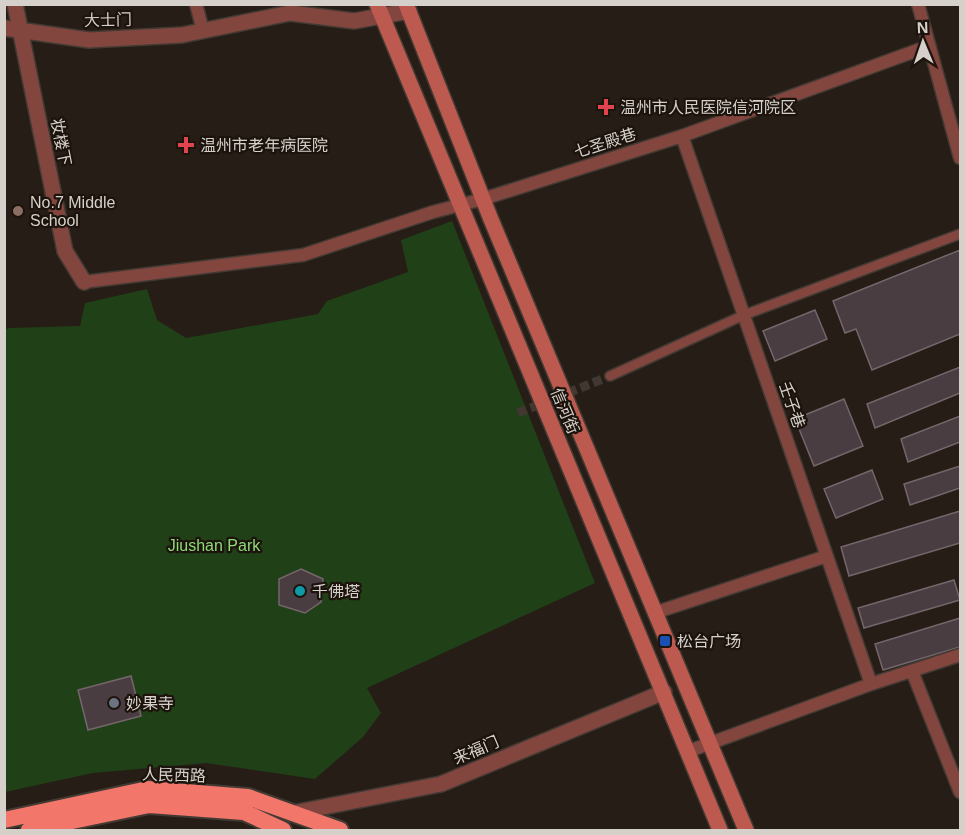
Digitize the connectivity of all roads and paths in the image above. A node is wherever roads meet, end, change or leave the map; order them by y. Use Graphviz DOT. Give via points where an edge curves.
graph roads {
  1 [pos="15,4"];
  2 [pos="196,4"];
  3 [pos="918,4"];
  4 [pos="408,8"];
  5 [pos="379,11"];
  6 [pos="4,28"];
  7 [pos="21,31"];
  8 [pos="203,31"];
  9 [pos="929,46"];
  10 [pos="682,136"];
  11 [pos="960,158"];
  12 [pos="483,199"];
  13 [pos="460,205"];
  14 [pos="960,234"];
  15 [pos="84,282"];
  16 [pos="744,315"];
  17 [pos="609,376"];
  18 [pos="827,556"];
  19 [pos="654,613"];
  20 [pos="960,655"];
  21 [pos="912,671"];
  22 [pos="871,684"];
  23 [pos="664,692"];
  24 [pos="709,744"];
  25 [pos="689,751"];
  26 [pos="960,792"];
  27 [pos="293,813"];
  28 [pos="4,820"];
  29 [pos="29,831"];
  30 [pos="283,831"];
  31 [pos="340,831"];
  32 [pos="720,831"];
  33 [pos="746,831"];
  1 -- 7 [label="street, 妆楼下"];
  2 -- 8 [label="street"];
  3 -- 9 [label="street"];
  4 -- 5 [label="street, 大士门"];
  4 -- 12 [label="main road, 信河街"];
  5 -- 8 [label="street, 大士门" via="354,21 290,13"];
  5 -- 13 [label="main road, 信河街"];
  6 -- 7 [label="street, 大士门"];
  7 -- 8 [label="street, 大士门" via="89,40"];
  7 -- 15 [label="street, 妆楼下" via="65,251"];
  9 -- 10 [label="street, 七圣殿巷"];
  9 -- 11 [label="street"];
  10 -- 12 [label="street, 七圣殿巷"];
  10 -- 16 [label="street, 壬子巷"];
  12 -- 13 [label="street, 七圣殿巷"];
  12 -- 19 [label="main road, 信河街"];
  13 -- 15 [label="street, 七圣殿巷" via="303,255"];
  13 -- 23 [label="main road, 信河街"];
  14 -- 16 [label="street"];
  16 -- 17 [label="street"];
  16 -- 18 [label="street, 壬子巷"];
  18 -- 19 [label="street"];
  18 -- 22 [label="street, 壬子巷"];
  19 -- 24 [label="main road, 信河街"];
  20 -- 21 [label="street"];
  21 -- 22 [label="street"];
  21 -- 26 [label="street"];
  22 -- 24 [label="street"];
  23 -- 25 [label="main road, 信河街"];
  23 -- 27 [label="street, 来福门" via="441,784"];
  24 -- 25 [label="street"];
  24 -- 33 [label="main road, 信河街"];
  25 -- 32 [label="main road, 信河街"];
  27 -- 28 [label="highway, 人民西路" via="248,797 148,789"];
  27 -- 31 [label="highway, 人民西路"];
  29 -- 30 [label="highway, 人民西路" via="149,805 244,812"];
}
